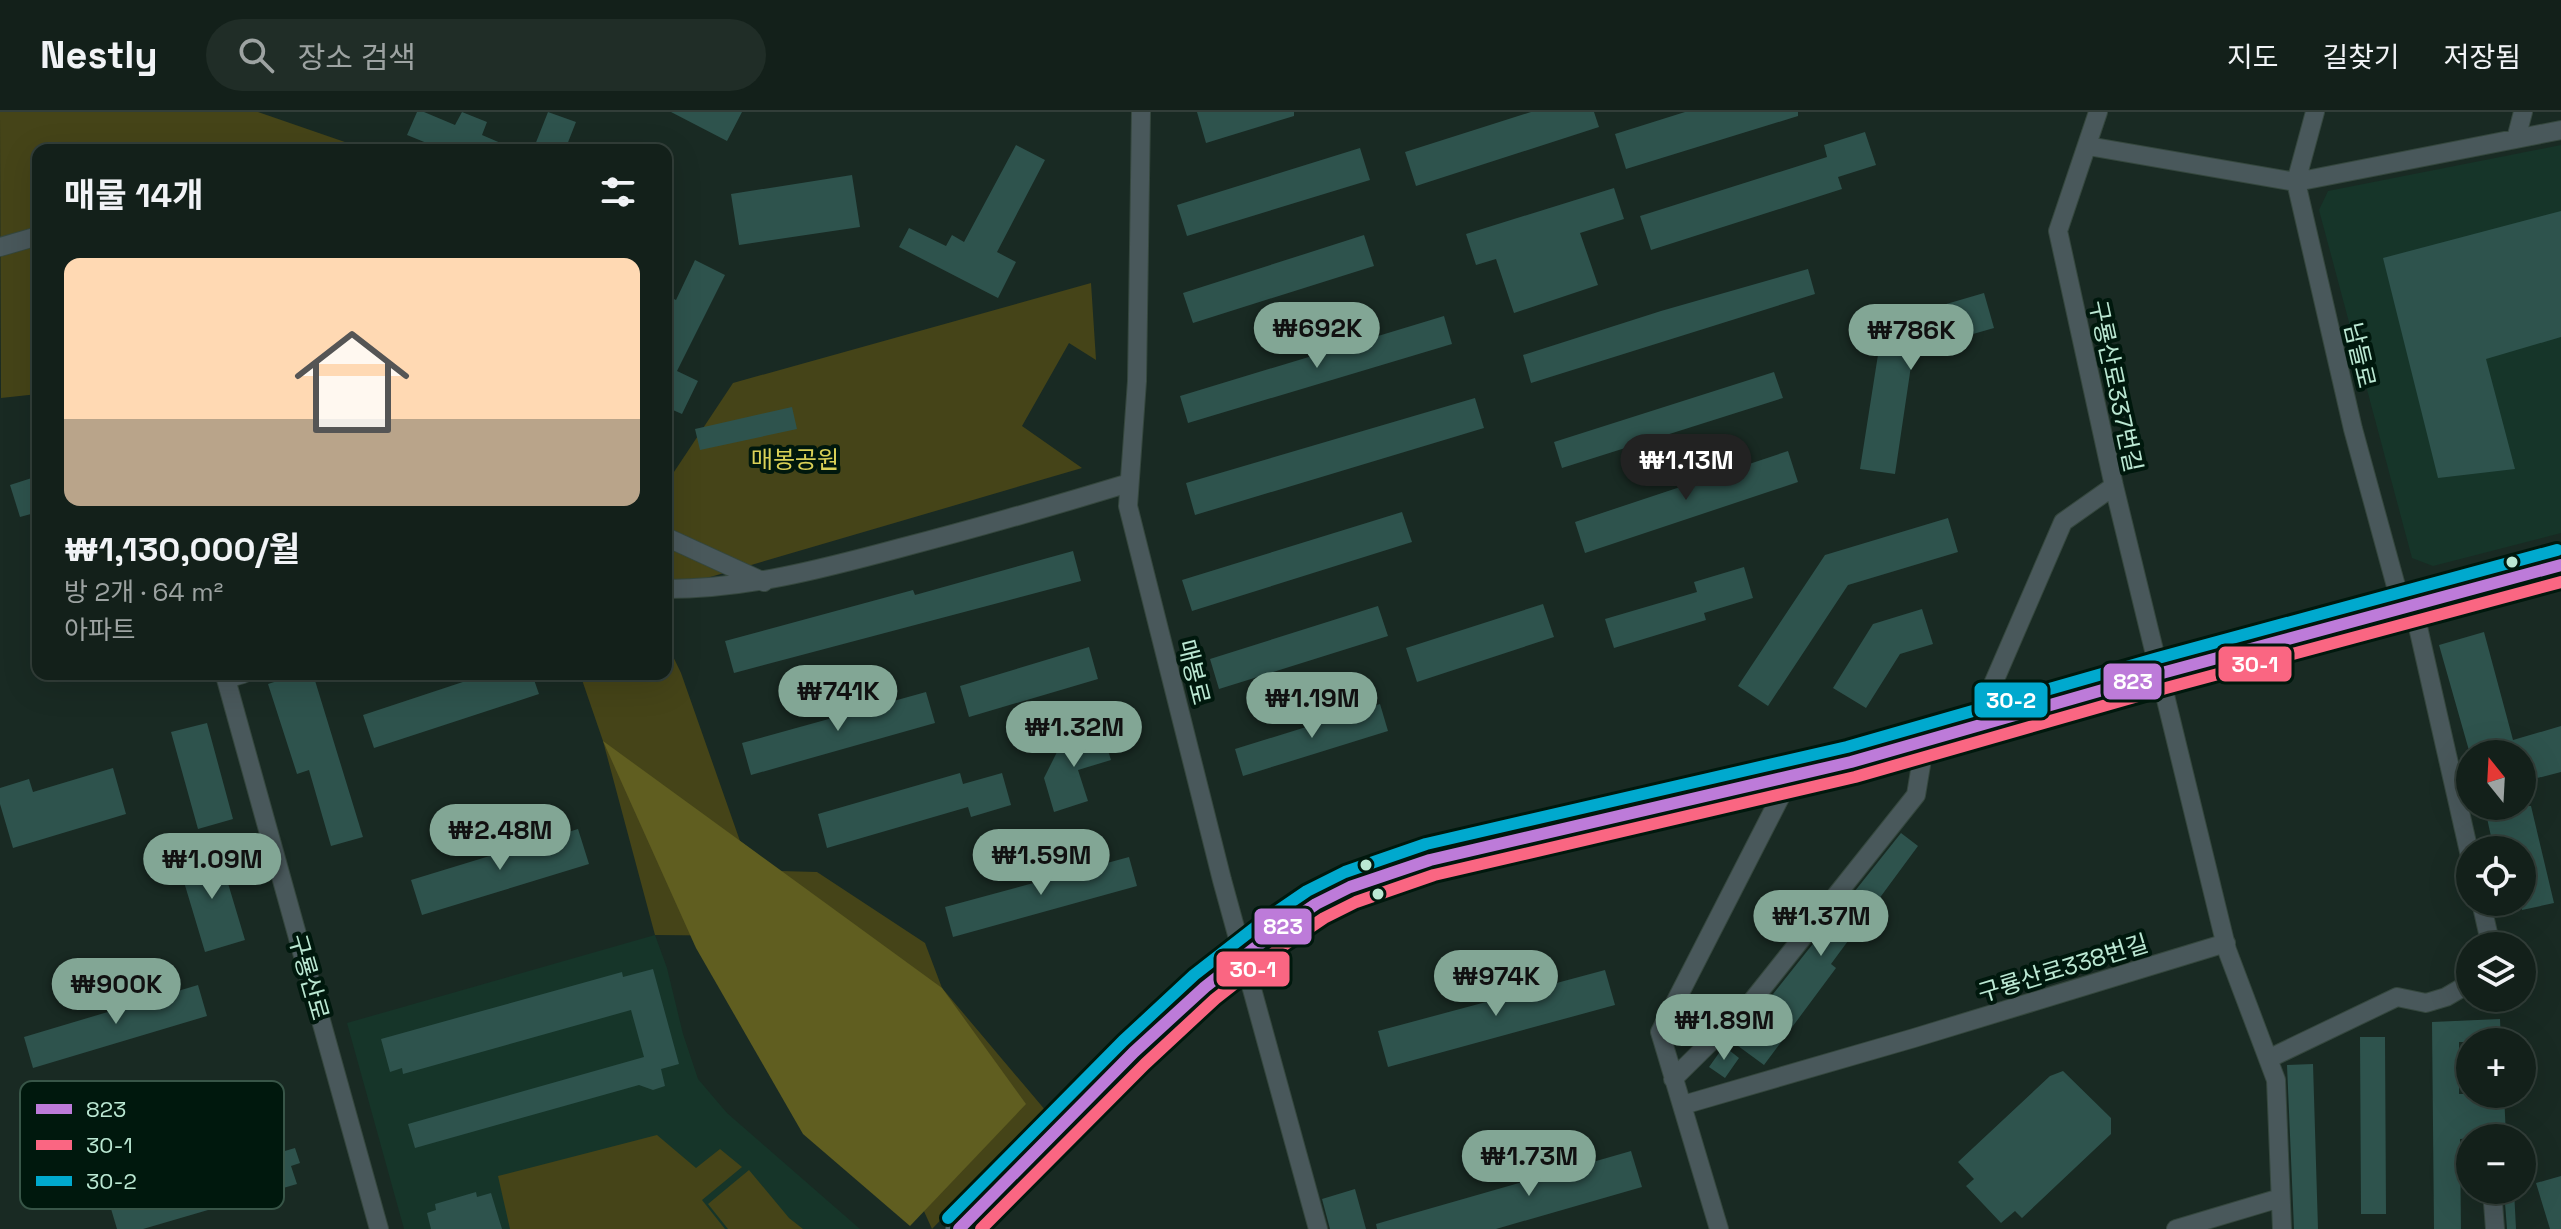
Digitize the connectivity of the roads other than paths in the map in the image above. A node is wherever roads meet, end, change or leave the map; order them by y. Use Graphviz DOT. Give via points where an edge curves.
graph roads {
  1 [pos="1141,112"];
  2 [pos="2098,112"];
  3 [pos="2315,112"];
  4 [pos="2523,112"];
  5 [pos="2561,130"];
  6 [pos="2516,139"];
  7 [pos="2088,146"];
  8 [pos="2296,182"];
  9 [pos="32,238"];
  10 [pos="0,247"];
  11 [pos="1129,483"];
  12 [pos="2114,486"];
  13 [pos="672,540"];
  14 [pos="2561,565"];
  15 [pos="764,582"];
  16 [pos="672,589"];
  17 [pos="2408,607"];
  18 [pos="2162,673"];
  19 [pos="236,680"];
  20 [pos="1974,728"];
  21 [pos="1925,741"];
  22 [pos="1790,778"];
  23 [pos="2465,836"];
  24 [pos="2226,943"];
  25 [pos="1245,956"];
  26 [pos="2456,991"];
  27 [pos="2268,1059"];
  28 [pos="1673,1079"];
  29 [pos="1683,1105"];
  30 [pos="2280,1198"];
  31 [pos="2493,1204"];
  32 [pos="379,1229"];
  33 [pos="959,1229"];
  34 [pos="1318,1229"];
  35 [pos="1719,1229"];
  36 [pos="2176,1229"];
  37 [pos="2282,1229"];
  38 [pos="2495,1229"];
  1 -- 11 [label="street, 매봉로" via="1137,381"];
  2 -- 7 [label="street, 구룡산로337번길"];
  3 -- 8 [label="street, 남들로"];
  4 -- 6 [label="street"];
  5 -- 6 [label="street"];
  6 -- 8 [label="street"];
  7 -- 8 [label="street"];
  7 -- 12 [label="street, 구룡산로337번길" via="2058,231"];
  8 -- 17 [label="street, 남들로" via="2353,429"];
  9 -- 10 [label="street"];
  11 -- 15 [label="street"];
  11 -- 25 [label="street, 매봉로" via="1128,506 1140,559"];
  12 -- 18 [label="street, 구룡산로337번길"];
  12 -- 20 [label="street" via="2063,522"];
  13 -- 15 [label="street"];
  14 -- 17 [label="street"];
  15 -- 16 [label="street"];
  17 -- 18 [label="street"];
  17 -- 23 [label="street, 남들로"];
  18 -- 20 [label="street"];
  18 -- 24 [label="street"];
  19 -- 32 [label="street, 구룡산로"];
  20 -- 21 [label="street"];
  21 -- 22 [label="street"];
  21 -- 28 [label="street" via="1916,795 1752,1001"];
  22 -- 25 [label="street" via="1379,875 1316,904"];
  22 -- 28 [label="street" via="1660,1032"];
  24 -- 27 [label="street"];
  24 -- 29 [label="street, 구룡산로338번길"];
  25 -- 33 [label="street" via="1134,1052"];
  25 -- 34 [label="street, 매봉로"];
  26 -- 27 [label="street" via="2426,1003 2397,997"];
  27 -- 30 [label="street" via="2276,1080"];
  28 -- 29 [label="street"];
  29 -- 35 [label="street"];
  30 -- 36 [label="street"];
  30 -- 37 [label="street"];
  31 -- 38 [label="street"];
}
